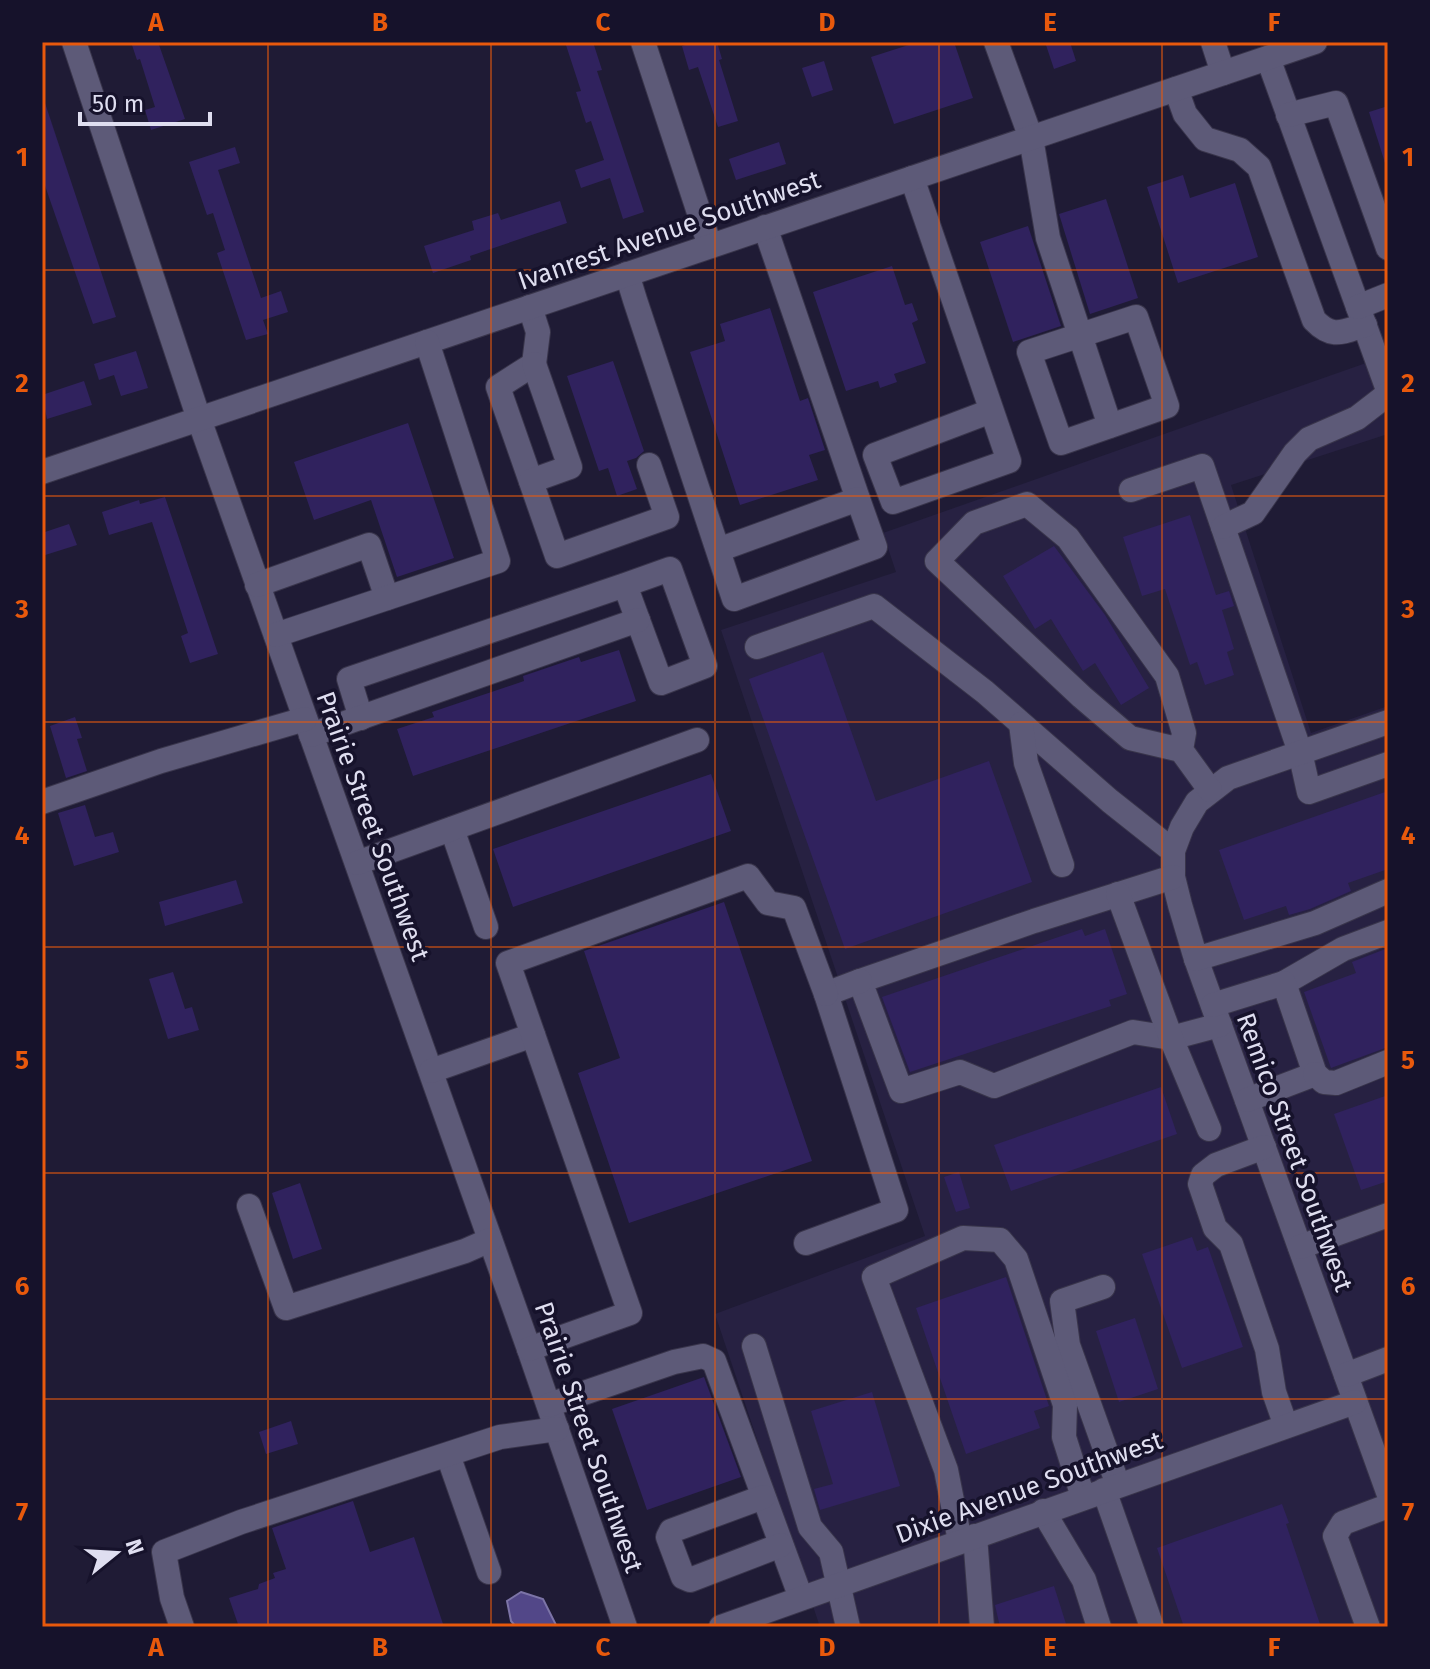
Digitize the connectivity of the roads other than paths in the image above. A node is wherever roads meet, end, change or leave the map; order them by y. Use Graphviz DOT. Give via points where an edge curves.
graph roads {
  1 [pos="74,42"];
  2 [pos="643,42"];
  3 [pos="996,42"];
  4 [pos="1213,42"];
  5 [pos="1315,42"];
  6 [pos="1268,58"];
  7 [pos="1223,73"];
  8 [pos="1176,89"];
  9 [pos="1288,115"];
  10 [pos="1031,138"];
  11 [pos="912,178"];
  12 [pos="765,227"];
  13 [pos="710,246"];
  14 [pos="1388,248"];
  15 [pos="627,274"];
  16 [pos="1388,295"];
  17 [pos="530,307"];
  18 [pos="1361,316"];
  19 [pos="1080,335"];
  20 [pos="427,342"];
  21 [pos="534,364"];
  22 [pos="1387,384"];
  23 [pos="991,411"];
  24 [pos="199,419"];
  25 [pos="1110,426"];
  26 [pos="649,465"];
  27 [pos="42,472"];
  28 [pos="531,481"];
  29 [pos="1131,490"];
  30 [pos="858,499"];
  31 [pos="1223,527"];
  32 [pos="718,550"];
  33 [pos="257,585"];
  34 [pos="625,585"];
  35 [pos="387,598"];
  36 [pos="638,620"];
  37 [pos="276,635"];
  38 [pos="757,647"];
  39 [pos="361,718"];
  40 [pos="1388,722"];
  41 [pos="1021,724"];
  42 [pos="308,727"];
  43 [pos="697,740"];
  44 [pos="1181,750"];
  45 [pos="1300,752"];
  46 [pos="1388,764"];
  47 [pos="1210,790"];
  48 [pos="42,802"];
  49 [pos="452,829"];
  50 [pos="1173,851"];
  51 [pos="357,863"];
  52 [pos="1062,865"];
  53 [pos="1173,877"];
  54 [pos="1388,891"];
  55 [pos="1118,894"];
  56 [pos="486,927"];
  57 [pos="1388,932"];
  58 [pos="1196,959"];
  59 [pos="860,981"];
  60 [pos="1284,983"];
  61 [pos="826,994"];
  62 [pos="1216,1015"];
  63 [pos="533,1035"];
  64 [pos="1171,1038"];
  65 [pos="1388,1062"];
  66 [pos="431,1071"];
  67 [pos="1315,1074"];
  68 [pos="1247,1100"];
  69 [pos="1209,1129"];
  70 [pos="1264,1147"];
  71 [pos="249,1206"];
  72 [pos="1388,1215"];
  73 [pos="490,1240"];
  74 [pos="806,1243"];
  75 [pos="1300,1247"];
  76 [pos="1103,1287"];
  77 [pos="754,1346"];
  78 [pos="529,1349"];
  79 [pos="1388,1359"];
  80 [pos="1346,1375"];
  81 [pos="1355,1402"];
  82 [pos="549,1405"];
  83 [pos="1286,1426"];
  84 [pos="557,1429"];
  85 [pos="448,1455"];
  86 [pos="1102,1491"];
  87 [pos="1388,1492"];
  88 [pos="763,1497"];
  89 [pos="1388,1506"];
  90 [pos="1043,1511"];
  91 [pos="968,1538"];
  92 [pos="781,1545"];
  93 [pos="489,1572"];
  94 [pos="840,1584"];
  95 [pos="801,1598"];
  96 [pos="753,1622"];
  97 [pos="182,1627"];
  98 [pos="625,1627"];
  99 [pos="721,1627"];
  100 [pos="848,1627"];
  101 [pos="982,1627"];
  102 [pos="1099,1627"];
  103 [pos="1152,1627"];
  104 [pos="1368,1627"];
  1 -- 24 [label="street, Prairie Street Southwest"];
  2 -- 13 [label="street"];
  3 -- 10 [label="street"];
  4 -- 7 [label="street"];
  5 -- 6 [label="street, Ivanrest Avenue Southwest"];
  6 -- 7 [label="street, Ivanrest Avenue Southwest"];
  6 -- 9 [label="street"];
  7 -- 8 [label="street, Ivanrest Avenue Southwest"];
  8 -- 10 [label="street, Ivanrest Avenue Southwest"];
  8 -- 18 [label="street" via="1185,114 1205,139 1240,150 1259,167 1314,320 1324,331 1338,333"];
  9 -- 14 [label="street" via="1336,103"];
  9 -- 18 [label="street"];
  10 -- 11 [label="street, Ivanrest Avenue Southwest"];
  10 -- 19 [label="street" via="1048,238"];
  11 -- 12 [label="street, Ivanrest Avenue Southwest"];
  11 -- 23 [label="street"];
  12 -- 13 [label="street, Ivanrest Avenue Southwest"];
  12 -- 30 [label="street"];
  13 -- 15 [label="street, Ivanrest Avenue Southwest"];
  15 -- 17 [label="street, Ivanrest Avenue Southwest"];
  15 -- 32 [label="street"];
  16 -- 18 [label="street"];
  17 -- 20 [label="street, Ivanrest Avenue Southwest"];
  17 -- 21 [label="street" via="538,332"];
  18 -- 22 [label="street"];
  19 -- 25 [label="street"];
  19 -- 25 [label="street" via="1029,352 1061,443"];
  19 -- 25 [label="street" via="1136,317 1167,406"];
  20 -- 24 [label="street, Ivanrest Avenue Southwest"];
  20 -- 35 [label="street" via="498,561"];
  21 -- 28 [label="street" via="498,387"];
  21 -- 28 [label="street" via="570,467"];
  22 -- 31 [label="street" via="1357,418 1309,439 1253,513"];
  23 -- 23 [label="street" via="1009,461 893,502 875,455"];
  24 -- 27 [label="street, Ivanrest Avenue Southwest"];
  24 -- 33 [label="street, Prairie Street Southwest"];
  26 -- 28 [label="street" via="667,517 557,556"];
  29 -- 31 [label="street" via="1202,466"];
  30 -- 32 [label="street"];
  30 -- 32 [label="street" via="875,547 734,599"];
  31 -- 45 [label="street"];
  33 -- 35 [label="street" via="369,545"];
  33 -- 37 [label="street, Prairie Street Southwest"];
  34 -- 36 [label="street"];
  34 -- 36 [label="street" via="670,569 705,666 661,683"];
  34 -- 39 [label="street" via="349,679"];
  35 -- 37 [label="street"];
  36 -- 39 [label="street"];
  37 -- 42 [label="street, Prairie Street Southwest"];
  38 -- 41 [label="street" via="874,606"];
  39 -- 42 [label="street"];
  40 -- 45 [label="street"];
  41 -- 50 [label="street"];
  41 -- 52 [label="street" via="1026,763"];
  42 -- 48 [label="street" via="161,761"];
  42 -- 51 [label="street, Prairie Street Southwest"];
  43 -- 49 [label="street"];
  44 -- 44 [label="street" via="1130,738 937,561 974,523 1027,504 1068,538 1167,676 1184,733"];
  44 -- 47 [label="street"];
  45 -- 46 [label="street" via="1309,792"];
  45 -- 47 [label="street" via="1228,778"];
  47 -- 50 [label="street, Remico Street Southwest" via="1197,802"];
  49 -- 51 [label="street"];
  49 -- 56 [label="street"];
  50 -- 53 [label="street, Remico Street Southwest"];
  51 -- 66 [label="street, Prairie Street Southwest"];
  53 -- 55 [label="street"];
  53 -- 58 [label="street, Remico Street Southwest"];
  54 -- 58 [label="street" via="1315,923"];
  55 -- 59 [label="street"];
  55 -- 64 [label="street"];
  57 -- 60 [label="street" via="1343,949"];
  58 -- 62 [label="street, Remico Street Southwest"];
  59 -- 61 [label="street"];
  59 -- 64 [label="street" via="901,1091 960,1072 994,1086 1133,1032"];
  60 -- 62 [label="street"];
  60 -- 67 [label="street"];
  61 -- 63 [label="street" via="794,908 768,903 748,876 508,963"];
  61 -- 74 [label="street" via="896,1210"];
  62 -- 64 [label="street"];
  62 -- 68 [label="street, Remico Street Southwest"];
  63 -- 66 [label="street"];
  63 -- 78 [label="street" via="630,1313"];
  64 -- 69 [label="street"];
  65 -- 67 [label="street" via="1336,1083"];
  66 -- 73 [label="street, Prairie Street Southwest"];
  67 -- 68 [label="street"];
  68 -- 70 [label="street, Remico Street Southwest"];
  70 -- 75 [label="street, Remico Street Southwest"];
  70 -- 83 [label="street" via="1216,1165 1200,1184 1215,1228 1231,1244 1267,1349"];
  71 -- 73 [label="street" via="286,1308"];
  72 -- 75 [label="street"];
  73 -- 78 [label="street, Prairie Street Southwest"];
  75 -- 80 [label="street, Remico Street Southwest"];
  76 -- 86 [label="street" via="1062,1301"];
  77 -- 94 [label="street" via="810,1527 831,1552"];
  78 -- 82 [label="street, Prairie Street Southwest"];
  79 -- 80 [label="street"];
  80 -- 81 [label="street, Remico Street Southwest"];
  81 -- 83 [label="street, Dixie Avenue Southwest"];
  81 -- 87 [label="street, Remico Street Southwest"];
  82 -- 84 [label="street, Prairie Street Southwest"];
  82 -- 88 [label="street" via="703,1356 714,1361"];
  83 -- 86 [label="street, Dixie Avenue Southwest"];
  84 -- 85 [label="street" via="500,1437"];
  84 -- 98 [label="street, Prairie Street Southwest"];
  85 -- 93 [label="street"];
  85 -- 97 [label="street" via="164,1552"];
  86 -- 90 [label="street, Dixie Avenue Southwest"];
  86 -- 91 [label="street" via="1064,1437 1065,1405 1016,1259 1000,1240 963,1238 874,1277"];
  86 -- 103 [label="street"];
  88 -- 92 [label="street"];
  88 -- 92 [label="street" via="671,1531 668,1537 683,1577 690,1580"];
  89 -- 104 [label="street" via="1343,1523 1335,1536"];
  90 -- 91 [label="street, Dixie Avenue Southwest"];
  90 -- 102 [label="street" via="1084,1580"];
  91 -- 94 [label="street, Dixie Avenue Southwest"];
  91 -- 101 [label="street"];
  92 -- 95 [label="street"];
  94 -- 95 [label="street, Dixie Avenue Southwest"];
  94 -- 100 [label="street"];
  95 -- 96 [label="street, Dixie Avenue Southwest"];
  96 -- 99 [label="street, Dixie Avenue Southwest"];
}
